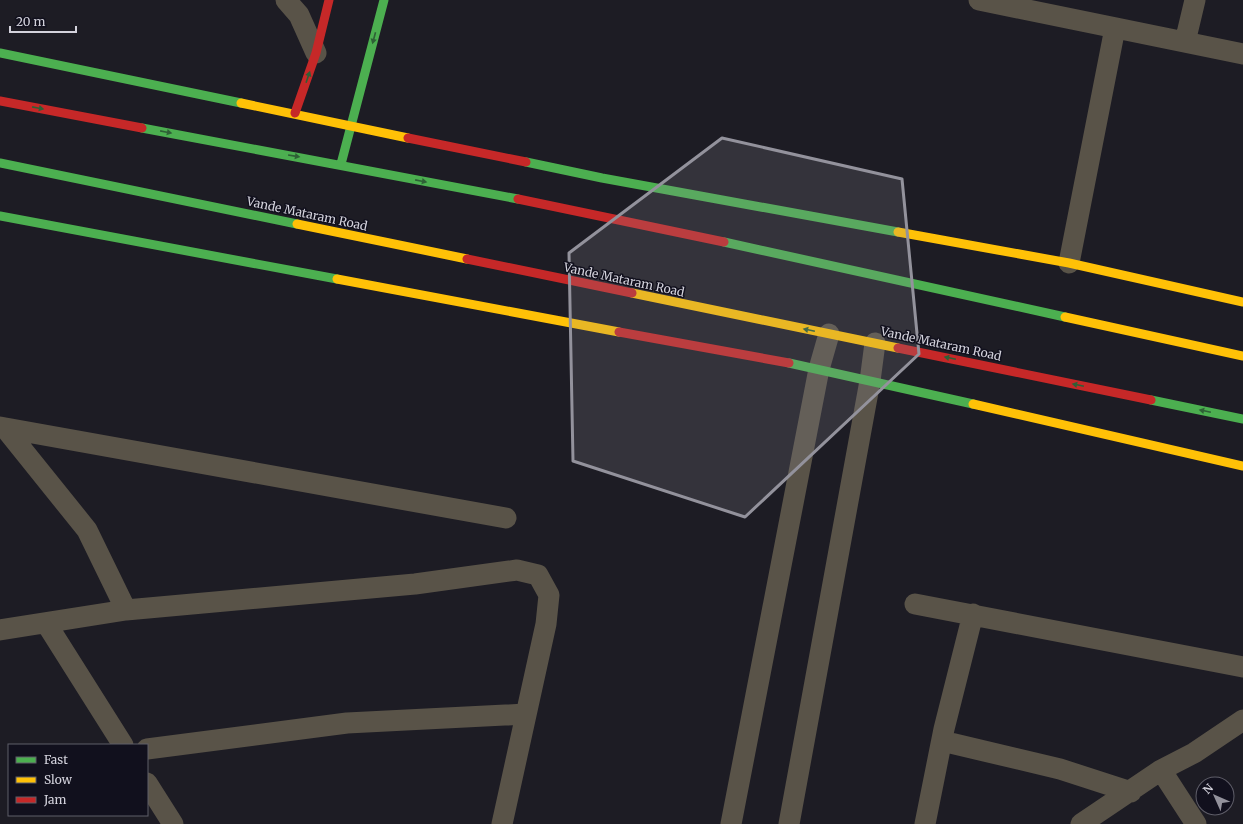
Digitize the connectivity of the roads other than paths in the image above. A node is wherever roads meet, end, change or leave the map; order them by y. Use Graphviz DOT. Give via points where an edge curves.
graph roads {
  1 [pos="286,0"];
  2 [pos="329,0"];
  3 [pos="384,0"];
  4 [pos="979,0"];
  5 [pos="1195,0"];
  6 [pos="1115,28"];
  7 [pos="1185,42"];
  8 [pos="0,53"];
  9 [pos="316,53"];
  10 [pos="1243,54"];
  11 [pos="0,101"];
  12 [pos="295,113"];
  13 [pos="351,126"];
  14 [pos="0,163"];
  15 [pos="341,164"];
  16 [pos="0,216"];
  17 [pos="1069,263"];
  18 [pos="1243,302"];
  19 [pos="829,334"];
  20 [pos="875,343"];
  21 [pos="1243,356"];
  22 [pos="819,370"];
  23 [pos="870,381"];
  24 [pos="1243,419"];
  25 [pos="2,427"];
  26 [pos="1243,466"];
  27 [pos="506,518"];
  28 [pos="915,604"];
  29 [pos="126,610"];
  30 [pos="973,614"];
  31 [pos="46,623"];
  32 [pos="0,630"];
  33 [pos="1243,668"];
  34 [pos="526,714"];
  35 [pos="1243,720"];
  36 [pos="942,741"];
  37 [pos="122,744"];
  38 [pos="148,749"];
  39 [pos="1161,770"];
  40 [pos="148,785"];
  41 [pos="1130,792"];
  42 [pos="173,824"];
  43 [pos="502,824"];
  44 [pos="731,824"];
  45 [pos="789,824"];
  46 [pos="925,824"];
  47 [pos="1081,824"];
  48 [pos="1196,824"];
  1 -- 9 [label="street" via="299,15"];
  2 -- 9 [label="street"];
  3 -- 13 [label="street, one-way"];
  4 -- 6 [label="street"];
  5 -- 7 [label="street"];
  6 -- 7 [label="street"];
  6 -- 17 [label="street"];
  7 -- 10 [label="street"];
  8 -- 12 [label="street"];
  12 -- 9 [label="street, one-way"];
  11 -- 15 [label="street, one-way"];
  12 -- 13 [label="street"];
  13 -- 15 [label="street"];
  13 -- 17 [label="street" via="602,178"];
  19 -- 14 [label="street, Vande Mataram Road, one-way"];
  15 -- 21 [label="street, one-way" via="573,210"];
  16 -- 22 [label="street"];
  17 -- 18 [label="street"];
  19 -- 20 [label="street, Vande Mataram Road"];
  19 -- 22 [label="street"];
  20 -- 23 [label="street"];
  24 -- 20 [label="street, Vande Mataram Road, one-way"];
  22 -- 23 [label="street"];
  22 -- 44 [label="street"];
  23 -- 26 [label="street"];
  23 -- 45 [label="street"];
  25 -- 27 [label="street"];
  25 -- 29 [label="street" via="87,530"];
  28 -- 30 [label="street"];
  29 -- 31 [label="street"];
  29 -- 34 [label="street" via="415,584 517,570 538,575 549,595 546,624"];
  30 -- 33 [label="street"];
  30 -- 36 [label="street"];
  31 -- 32 [label="street"];
  31 -- 37 [label="street"];
  34 -- 38 [label="street" via="347,723"];
  34 -- 43 [label="street"];
  35 -- 39 [label="street" via="1194,753"];
  36 -- 41 [label="street" via="1060,769"];
  36 -- 46 [label="street"];
  39 -- 41 [label="street"];
  39 -- 48 [label="street"];
  40 -- 42 [label="street"];
  41 -- 47 [label="street"];
}
